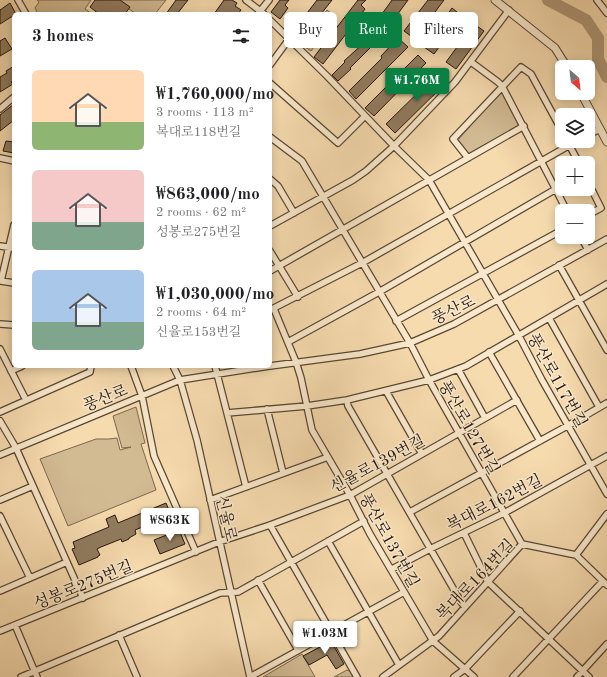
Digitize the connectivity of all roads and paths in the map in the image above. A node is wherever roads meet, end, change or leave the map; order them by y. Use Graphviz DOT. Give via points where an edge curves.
graph roads {
  1 [pos="18,0"];
  2 [pos="246,0"];
  3 [pos="268,0"];
  4 [pos="496,0"];
  5 [pos="597,0"];
  6 [pos="509,10"];
  7 [pos="25,12"];
  8 [pos="260,12"];
  9 [pos="262,12"];
  10 [pos="607,13"];
  11 [pos="272,22"];
  12 [pos="284,34"];
  13 [pos="284,46"];
  14 [pos="298,48"];
  15 [pos="563,60"];
  16 [pos="272,62"];
  17 [pos="471,62"];
  18 [pos="272,85"];
  19 [pos="502,86"];
  20 [pos="12,100"];
  21 [pos="585,100"];
  22 [pos="0,109"];
  23 [pos="365,116"];
  24 [pos="555,118"];
  25 [pos="524,126"];
  26 [pos="600,129"];
  27 [pos="595,132"];
  28 [pos="272,138"];
  29 [pos="607,142"];
  30 [pos="394,146"];
  31 [pos="562,148"];
  32 [pos="0,158"];
  33 [pos="468,158"];
  34 [pos="12,161"];
  35 [pos="542,161"];
  36 [pos="429,180"];
  37 [pos="272,181"];
  38 [pos="555,188"];
  39 [pos="555,191"];
  40 [pos="324,196"];
  41 [pos="595,196"];
  42 [pos="595,211"];
  43 [pos="294,213"];
  44 [pos="449,213"];
  45 [pos="272,225"];
  46 [pos="343,230"];
  47 [pos="555,234"];
  48 [pos="607,239"];
  49 [pos="465,242"];
  50 [pos="585,244"];
  51 [pos="0,246"];
  52 [pos="11,248"];
  53 [pos="588,250"];
  54 [pos="272,254"];
  55 [pos="362,263"];
  56 [pos="559,265"];
  57 [pos="279,266"];
  58 [pos="272,270"];
  59 [pos="484,274"];
  60 [pos="12,283"];
  61 [pos="607,284"];
  62 [pos="379,292"];
  63 [pos="298,297"];
  64 [pos="498,300"];
  65 [pos="579,300"];
  66 [pos="272,310"];
  67 [pos="549,318"];
  68 [pos="396,321"];
  69 [pos="0,324"];
  70 [pos="12,325"];
  71 [pos="519,336"];
  72 [pos="288,342"];
  73 [pos="410,343"];
  74 [pos="0,349"];
  75 [pos="607,350"];
  76 [pos="489,352"];
  77 [pos="296,362"];
  78 [pos="272,366"];
  79 [pos="18,368"];
  80 [pos="91,368"];
  81 [pos="132,368"];
  82 [pos="174,368"];
  83 [pos="215,368"];
  84 [pos="255,368"];
  85 [pos="458,369"];
  86 [pos="11,371"];
  87 [pos="216,373"];
  88 [pos="180,380"];
  89 [pos="429,380"];
  90 [pos="386,391"];
  91 [pos="142,396"];
  92 [pos="26,400"];
  93 [pos="347,400"];
  94 [pos="517,400"];
  95 [pos="607,403"];
  96 [pos="307,406"];
  97 [pos="599,407"];
  98 [pos="267,410"];
  99 [pos="0,412"];
  100 [pos="227,414"];
  101 [pos="486,418"];
  102 [pos="0,421"];
  103 [pos="569,425"];
  104 [pos="459,433"];
  105 [pos="540,441"];
  106 [pos="16,448"];
  107 [pos="422,454"];
  108 [pos="0,455"];
  109 [pos="607,456"];
  110 [pos="328,457"];
  111 [pos="591,466"];
  112 [pos="283,473"];
  113 [pos="481,473"];
  114 [pos="388,474"];
  115 [pos="33,486"];
  116 [pos="246,487"];
  117 [pos="607,494"];
  118 [pos="350,495"];
  119 [pos="0,500"];
  120 [pos="210,500"];
  121 [pos="410,512"];
  122 [pos="504,513"];
  123 [pos="607,514"];
  124 [pos="0,516"];
  125 [pos="364,521"];
  126 [pos="270,525"];
  127 [pos="464,533"];
  128 [pos="328,541"];
  129 [pos="219,542"];
  130 [pos="522,544"];
  131 [pos="430,549"];
  132 [pos="196,552"];
  133 [pos="576,555"];
  134 [pos="67,562"];
  135 [pos="290,562"];
  136 [pos="392,569"];
  137 [pos="30,578"];
  138 [pos="258,580"];
  139 [pos="488,582"];
  140 [pos="605,583"];
  141 [pos="0,591"];
  142 [pos="404,592"];
  143 [pos="231,593"];
  144 [pos="83,598"];
  145 [pos="465,607"];
  146 [pos="369,611"];
  147 [pos="520,612"];
  148 [pos="15,625"];
  149 [pos="0,631"];
  150 [pos="332,632"];
  151 [pos="119,635"];
  152 [pos="549,639"];
  153 [pos="433,641"];
  154 [pos="607,644"];
  155 [pos="298,650"];
  156 [pos="399,665"];
  157 [pos="465,668"];
  158 [pos="35,671"];
  159 [pos="582,671"];
  160 [pos="21,677"];
  161 [pos="37,677"];
  162 [pos="137,677"];
  163 [pos="250,677"];
  164 [pos="358,677"];
  165 [pos="383,677"];
  166 [pos="454,677"];
  167 [pos="474,677"];
  168 [pos="513,677"];
  169 [pos="577,677"];
  170 [pos="589,677"];
  1 -- 7 [label="street"];
  2 -- 8 [label="street"];
  3 -- 9 [label="street"];
  4 -- 6 [label="street"];
  5 -- 10 [label="street"];
  6 -- 15 [label="street" via="555,48"];
  6 -- 17 [label="street"];
  11 -- 12 [label="street, 풍산로117번길"];
  13 -- 16 [label="street"];
  14 -- 23 [label="street, 풍산로117번길"];
  17 -- 19 [label="street"];
  17 -- 30 [label="street" via="456,82"];
  18 -- 23 [label="street" via="338,143"];
  19 -- 24 [label="street" via="520,67 531,74"];
  19 -- 25 [label="street"];
  19 -- 33 [label="street" via="453,140"];
  20 -- 22 [label="street"];
  21 -- 26 [label="street"];
  23 -- 30 [label="street, 풍산로117번길"];
  25 -- 33 [label="street"];
  25 -- 35 [label="street"];
  26 -- 27 [label="street"];
  26 -- 29 [label="street"];
  28 -- 40 [label="street, 풍산로127번길" via="302,161"];
  30 -- 36 [label="street, 풍산로117번길"];
  30 -- 40 [label="street" via="366,171"];
  31 -- 35 [label="street"];
  32 -- 34 [label="street"];
  33 -- 36 [label="street"];
  35 -- 38 [label="street"];
  35 -- 44 [label="street"];
  36 -- 44 [label="street, 풍산로117번길"];
  36 -- 46 [label="street"];
  37 -- 43 [label="street"];
  39 -- 49 [label="street"];
  40 -- 43 [label="street"];
  40 -- 46 [label="street, 풍산로127번길"];
  41 -- 42 [label="street" via="601,208"];
  43 -- 45 [label="street"];
  44 -- 49 [label="street, 풍산로117번길"];
  44 -- 55 [label="street"];
  46 -- 55 [label="street, 풍산로127번길"];
  46 -- 57 [label="street"];
  47 -- 59 [label="street"];
  48 -- 53 [label="street, 풍산로"];
  49 -- 59 [label="street, 풍산로117번길"];
  49 -- 62 [label="street"];
  50 -- 53 [label="street"];
  51 -- 52 [label="street"];
  52 -- 60 [label="street" via="1,281"];
  53 -- 56 [label="street, 풍산로"];
  54 -- 57 [label="street"];
  55 -- 62 [label="street, 풍산로127번길"];
  55 -- 63 [label="street"];
  56 -- 64 [label="street, 풍산로"];
  56 -- 65 [label="street"];
  57 -- 58 [label="street"];
  57 -- 63 [label="street"];
  59 -- 64 [label="street, 풍산로117번길"];
  59 -- 68 [label="street"];
  61 -- 65 [label="street"];
  62 -- 68 [label="street, 풍산로127번길"];
  62 -- 72 [label="street"];
  63 -- 66 [label="street"];
  64 -- 71 [label="street, 풍산로117번길"];
  64 -- 73 [label="street, 풍산로" via="454,324"];
  65 -- 67 [label="street"];
  65 -- 75 [label="street"];
  66 -- 72 [label="street"];
  67 -- 71 [label="street"];
  67 -- 97 [label="street"];
  68 -- 73 [label="street, 풍산로127번길"];
  69 -- 70 [label="street"];
  71 -- 76 [label="street"];
  71 -- 103 [label="street, 풍산로117번길"];
  72 -- 77 [label="street"];
  73 -- 77 [label="street, 풍산로" via="360,354"];
  73 -- 89 [label="street, 풍산로127번길"];
  74 -- 86 [label="street"];
  76 -- 85 [label="street"];
  76 -- 94 [label="street"];
  77 -- 78 [label="street, 풍산로"];
  77 -- 96 [label="street, 풍산로137번길"];
  79 -- 86 [label="street"];
  80 -- 92 [label="street" via="90,372"];
  81 -- 91 [label="street"];
  82 -- 88 [label="street, 신율로"];
  83 -- 87 [label="street"];
  84 -- 87 [label="street, 풍산로"];
  85 -- 89 [label="street"];
  85 -- 101 [label="street"];
  86 -- 92 [label="street"];
  87 -- 88 [label="street, 풍산로"];
  87 -- 100 [label="street"];
  88 -- 91 [label="street, 풍산로"];
  88 -- 120 [label="street, 신율로"];
  89 -- 90 [label="street"];
  89 -- 104 [label="street, 풍산로127번길"];
  90 -- 93 [label="street"];
  90 -- 107 [label="street"];
  91 -- 106 [label="street, 풍산로"];
  91 -- 132 [label="street" via="154,456"];
  92 -- 99 [label="street"];
  93 -- 96 [label="street"];
  93 -- 114 [label="street" via="348,406"];
  94 -- 101 [label="street, 신율로139번길"];
  94 -- 105 [label="street"];
  95 -- 97 [label="street"];
  96 -- 98 [label="street"];
  96 -- 110 [label="street, 풍산로137번길" via="312,430"];
  97 -- 103 [label="street"];
  98 -- 100 [label="street"];
  98 -- 112 [label="street"];
  100 -- 116 [label="street"];
  101 -- 104 [label="street, 신율로139번길"];
  102 -- 106 [label="street"];
  103 -- 105 [label="street"];
  103 -- 111 [label="street, 풍산로117번길"];
  104 -- 107 [label="street, 신율로139번길"];
  104 -- 113 [label="street, 풍산로127번길"];
  105 -- 113 [label="street"];
  106 -- 108 [label="street, 풍산로"];
  106 -- 115 [label="street"];
  107 -- 114 [label="street, 신율로139번길"];
  109 -- 111 [label="street, 복대로162번길"];
  110 -- 112 [label="street"];
  110 -- 118 [label="street, 풍산로137번길"];
  111 -- 117 [label="street, 풍산로117번길"];
  111 -- 122 [label="street, 복대로162번길"];
  112 -- 116 [label="street"];
  113 -- 121 [label="street"];
  113 -- 122 [label="street, 풍산로127번길"];
  114 -- 118 [label="street, 신율로139번길"];
  114 -- 121 [label="street"];
  115 -- 119 [label="street"];
  115 -- 134 [label="street"];
  116 -- 120 [label="street"];
  118 -- 125 [label="street, 풍산로137번길"];
  118 -- 126 [label="street, 신율로139번길"];
  120 -- 129 [label="street, 신율로"];
  121 -- 131 [label="street"];
  122 -- 127 [label="street, 복대로162번길"];
  122 -- 130 [label="street, 풍산로127번길"];
  123 -- 133 [label="street"];
  124 -- 137 [label="street"];
  125 -- 128 [label="street"];
  125 -- 136 [label="street, 풍산로137번길"];
  126 -- 129 [label="street, 신율로139번길"];
  126 -- 135 [label="street"];
  127 -- 131 [label="street, 복대로162번길"];
  127 -- 139 [label="street"];
  128 -- 135 [label="street"];
  128 -- 146 [label="street"];
  129 -- 132 [label="street, 성봉로275번길"];
  129 -- 143 [label="street, 신율로"];
  130 -- 133 [label="street, 복대로164번길"];
  130 -- 139 [label="street, 복대로164번길"];
  131 -- 136 [label="street, 복대로162번길"];
  131 -- 145 [label="street"];
  132 -- 144 [label="street, 성봉로275번길"];
  133 -- 140 [label="street"];
  134 -- 137 [label="street"];
  134 -- 144 [label="street"];
  135 -- 138 [label="street"];
  135 -- 150 [label="street"];
  136 -- 142 [label="street, 풍산로137번길"];
  137 -- 141 [label="street"];
  138 -- 143 [label="street" via="238,592"];
  138 -- 155 [label="street"];
  139 -- 145 [label="street, 복대로164번길"];
  139 -- 147 [label="street"];
  140 -- 152 [label="street"];
  142 -- 146 [label="street"];
  142 -- 153 [label="street, 풍산로137번길"];
  143 -- 151 [label="street" via="220,593"];
  143 -- 163 [label="street, 신율로"];
  144 -- 148 [label="street, 성봉로275번길"];
  145 -- 153 [label="street, 복대로164번길"];
  146 -- 150 [label="street"];
  146 -- 156 [label="street"];
  147 -- 152 [label="street"];
  147 -- 157 [label="street"];
  148 -- 149 [label="street, 성봉로275번길"];
  148 -- 158 [label="street"];
  150 -- 155 [label="street"];
  150 -- 164 [label="street"];
  151 -- 158 [label="street"];
  151 -- 162 [label="street"];
  152 -- 159 [label="street"];
  152 -- 168 [label="street"];
  153 -- 156 [label="street, 복대로164번길"];
  153 -- 157 [label="street, 풍산로137번길"];
  154 -- 159 [label="street"];
  155 -- 163 [label="street"];
  156 -- 165 [label="street, 복대로164번길"];
  157 -- 166 [label="street"];
  157 -- 167 [label="street, 풍산로137번길"];
  158 -- 160 [label="street"];
  158 -- 161 [label="street"];
  159 -- 169 [label="street"];
  159 -- 170 [label="street"];
}
